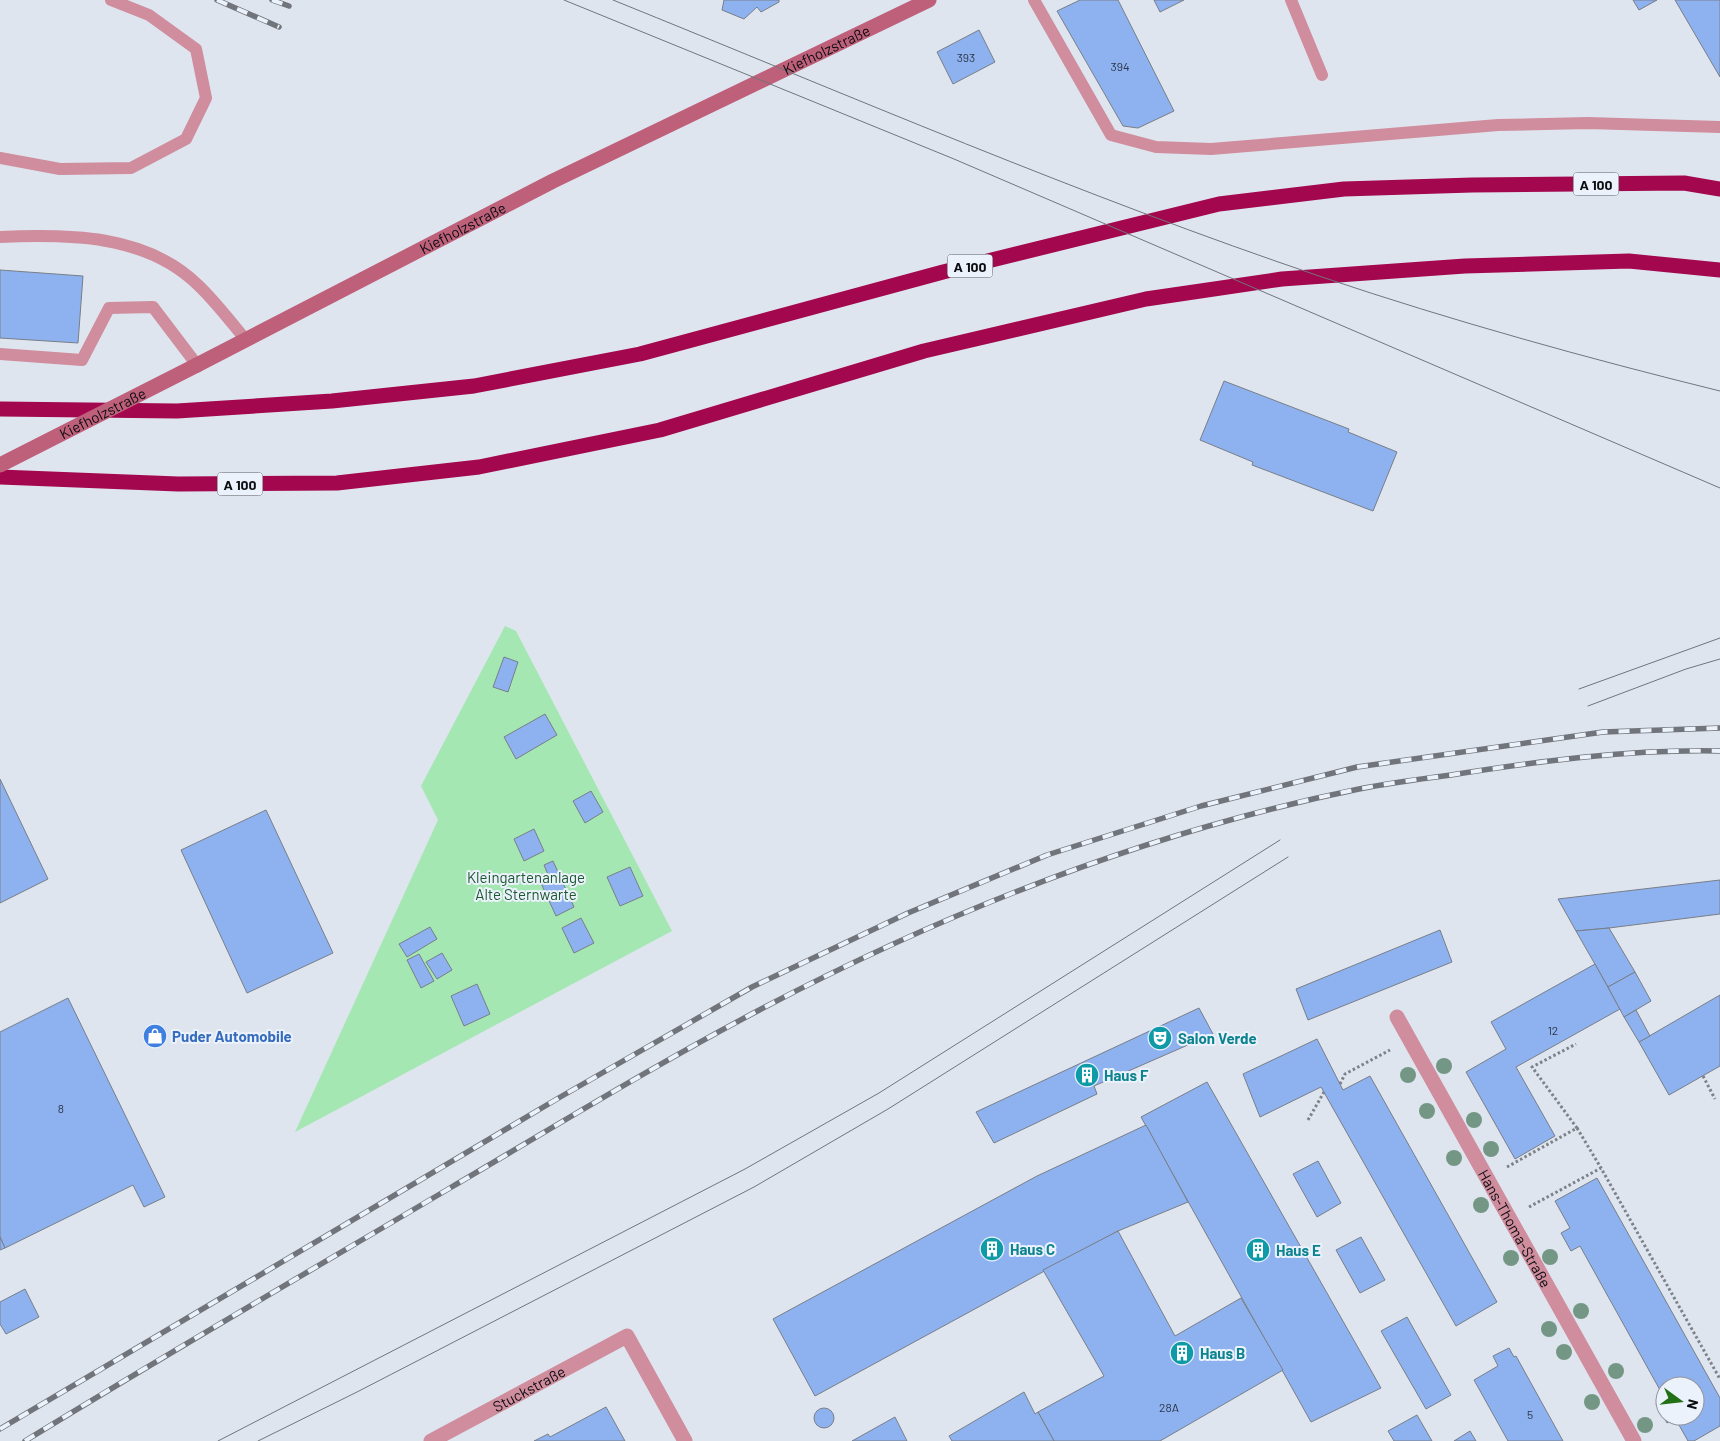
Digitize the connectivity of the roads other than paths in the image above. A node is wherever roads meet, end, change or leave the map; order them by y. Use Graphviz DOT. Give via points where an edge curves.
graph roads {
  1 [pos="111,0"];
  2 [pos="929,0"];
  3 [pos="1034,0"];
  4 [pos="1291,0"];
  5 [pos="1322,74"];
  6 [pos="1720,127"];
  7 [pos="0,158"];
  8 [pos="1720,189"];
  9 [pos="0,237"];
  10 [pos="1720,270"];
  11 [pos="246,340"];
  12 [pos="0,354"];
  13 [pos="196,365"];
  14 [pos="0,409"];
  15 [pos="0,465"];
  16 [pos="0,478"];
  17 [pos="1397,1017"];
  18 [pos="431,1441"];
  19 [pos="685,1441"];
  20 [pos="1634,1441"];
  1 -- 7 [label="lane" via="149,15 196,49 206,98 186,139 132,168 60,169"];
  2 -- 11 [label="street, Kiefholzstraße" via="553,180"];
  3 -- 6 [label="lane" via="1111,135 1156,147 1211,149 1498,125 1588,123"];
  4 -- 5 [label="lane"];
  8 -- 14 [label="highway, A 100" via="1684,183 1472,185 1344,189 1219,204 943,272 640,354 474,386 332,401 177,411"];
  9 -- 11 [label="lane" via="70,237 123,243 161,258 198,284"];
  10 -- 16 [label="highway, A 100" via="1629,261 1465,266 1282,278 1146,299 924,351 660,430 479,467 337,483 178,484"];
  11 -- 13 [label="street, Kiefholzstraße"];
  12 -- 13 [label="lane" via="82,360 109,308 154,307"];
  13 -- 15 [label="street, Kiefholzstraße, bridge"];
  17 -- 20 [label="street, Hans-Thoma-Straße"];
  18 -- 19 [label="street, Stuckstraße" via="627,1336"];
}
